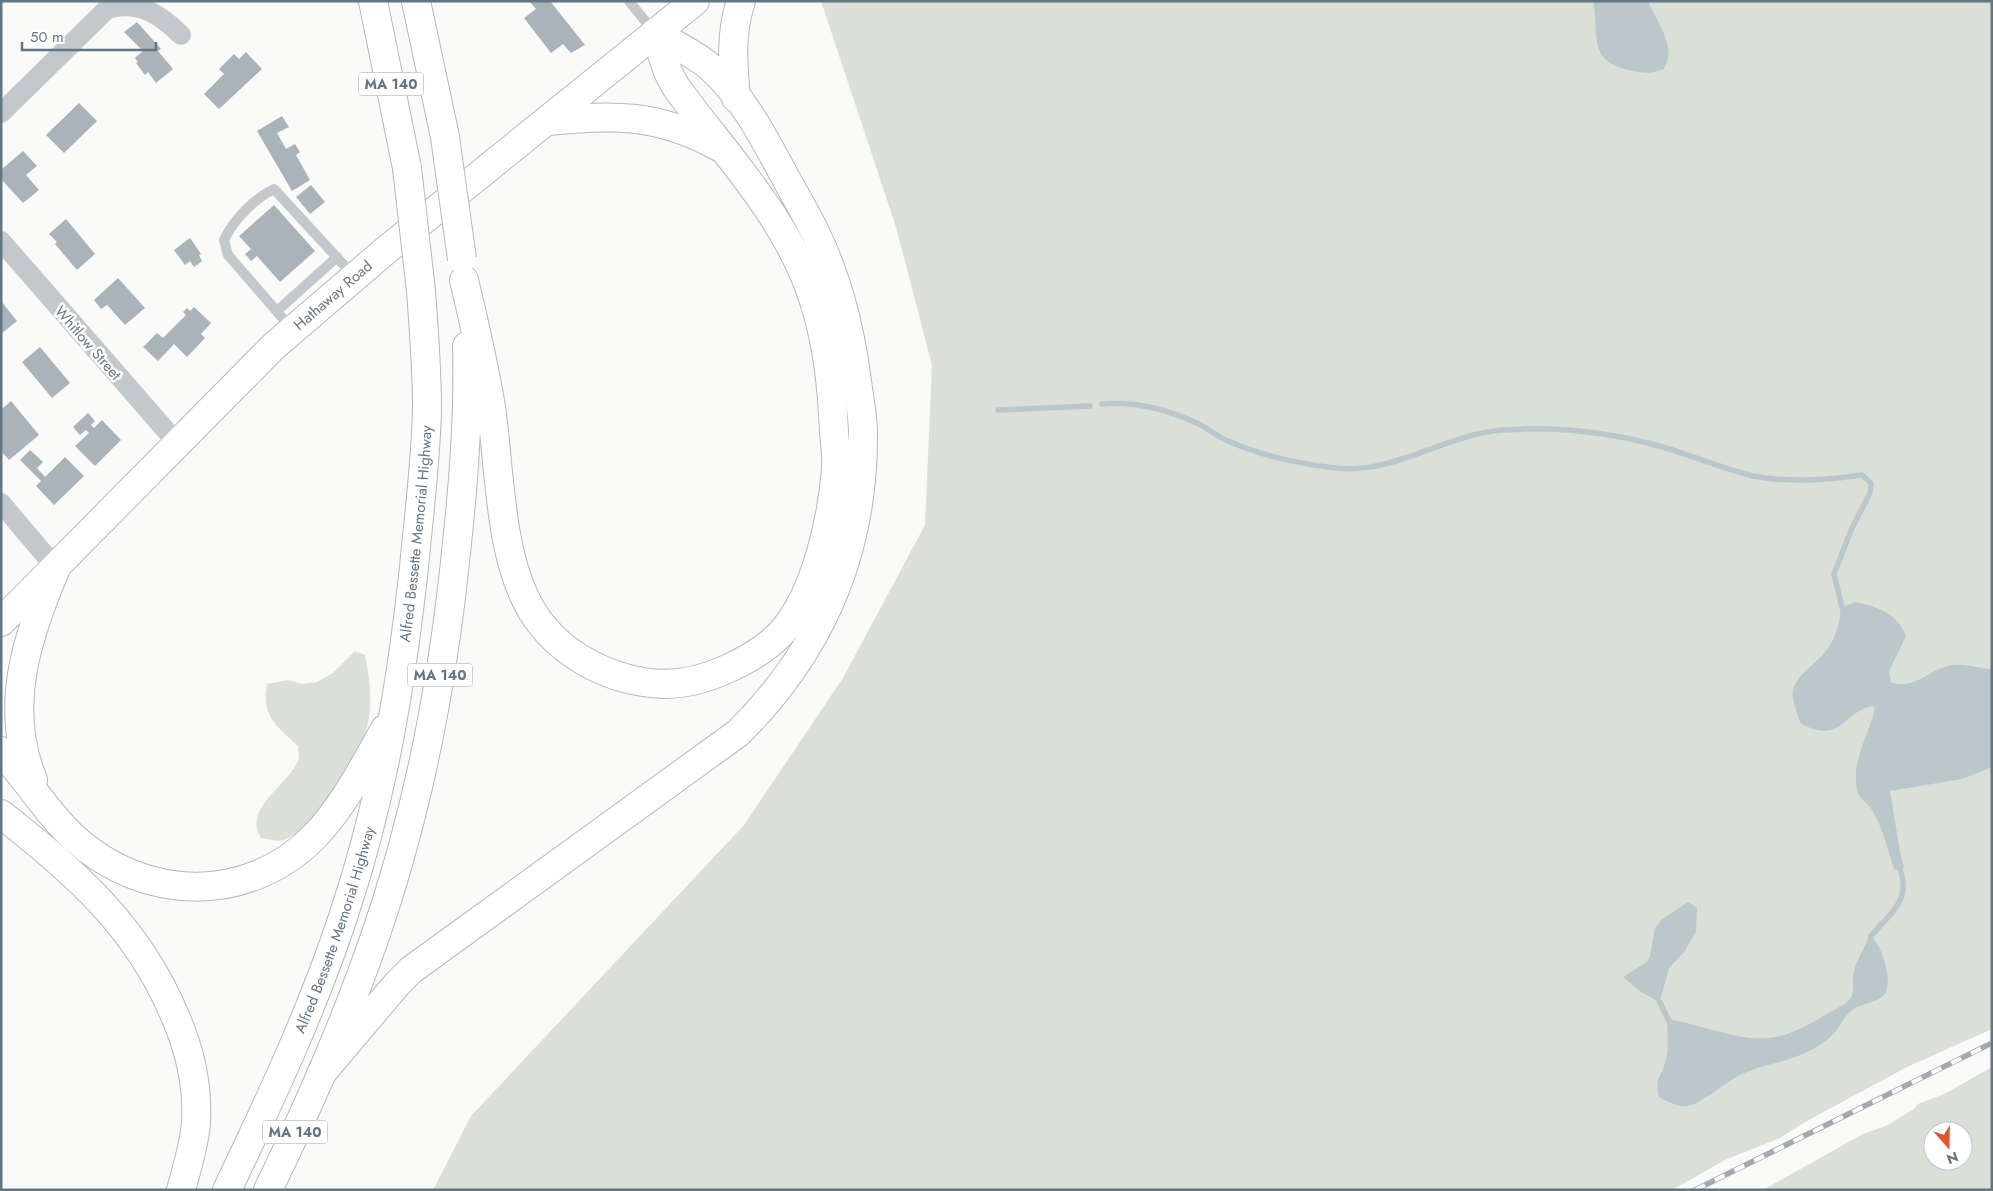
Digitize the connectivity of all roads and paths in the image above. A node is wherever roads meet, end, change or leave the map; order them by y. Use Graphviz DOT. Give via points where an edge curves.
graph roads {
  1 [pos="373,1"];
  2 [pos="416,1"];
  3 [pos="629,1"];
  4 [pos="696,1"];
  5 [pos="741,1"];
  6 [pos="114,3"];
  7 [pos="655,33"];
  8 [pos="181,35"];
  9 [pos="736,98"];
  10 [pos="1,113"];
  11 [pos="548,121"];
  12 [pos="723,149"];
  13 [pos="1,241"];
  14 [pos="345,266"];
  15 [pos="463,270"];
  16 [pos="285,320"];
  17 [pos="177,443"];
  18 [pos="1,503"];
  19 [pos="56,568"];
  20 [pos="1,622"];
  21 [pos="396,711"];
  22 [pos="1,751"];
  23 [pos="42,800"];
  24 [pos="1,814"];
  25 [pos="1,825"];
  26 [pos="44,848"];
  27 [pos="320,1074"];
  28 [pos="181,1190"];
  29 [pos="227,1190"];
  30 [pos="268,1190"];
  1 -- 21 [label="main road, Alfred Bessette Memorial Highway / MA 140, bridge" via="407,168 422,291 426,371 424,465"];
  2 -- 15 [label="main road, MA 140, bridge" via="445,137"];
  3 -- 7 [label="lane"];
  4 -- 7 [label="main road, Hathaway Road"];
  5 -- 9 [label="main road" via="733,34"];
  6 -- 8 [label="street" via="146,5"];
  6 -- 10 [label="street"];
  7 -- 9 [label="main road" via="710,67"];
  7 -- 11 [label="main road, Hathaway Road"];
  7 -- 12 [label="main road" via="676,87"];
  9 -- 27 [label="main road" via="764,140 821,244 839,292 854,355 864,431 861,488 852,542 835,592 808,648 791,674 738,733 412,970"];
  11 -- 12 [label="main road" via="592,116 638,118 685,130"];
  11 -- 14 [label="main road, Hathaway Road"];
  12 -- 15 [label="main road" via="781,228 812,297 829,364 836,468 822,547 797,611 783,631 741,663 717,674 672,684 629,680 591,665 568,650 532,611 521,588 506,538 490,405"];
  13 -- 17 [label="street, Whitlow Street"];
  14 -- 16 [label="main road, Hathaway Road"];
  14 -- 16 [label="lane" via="274,189 262,195 240,217 224,240 228,255"];
  15 -- 27 [label="main road, MA 140" via="468,384 462,492 448,624 433,715 415,801 393,881"];
  16 -- 17 [label="main road, Hathaway Road"];
  17 -- 19 [label="main road, Hathaway Road"];
  18 -- 19 [label="street"];
  19 -- 20 [label="main road, Hathaway Road"];
  19 -- 23 [label="main road" via="29,637 20,692 25,759"];
  21 -- 23 [label="main road" via="341,802 314,837 280,863 225,885 184,887 139,877 116,867 75,838"];
  21 -- 29 [label="main road, Alfred Bessette Memorial Highway / MA 140" via="373,817 344,916 290,1053"];
  22 -- 23 [label="main road"];
  24 -- 26 [label="main road"];
  25 -- 26 [label="main road"];
  26 -- 28 [label="main road" via="101,900 136,942 160,982 179,1025 193,1069 196,1106 193,1147"];
  27 -- 30 [label="main road, MA 140"];
}
